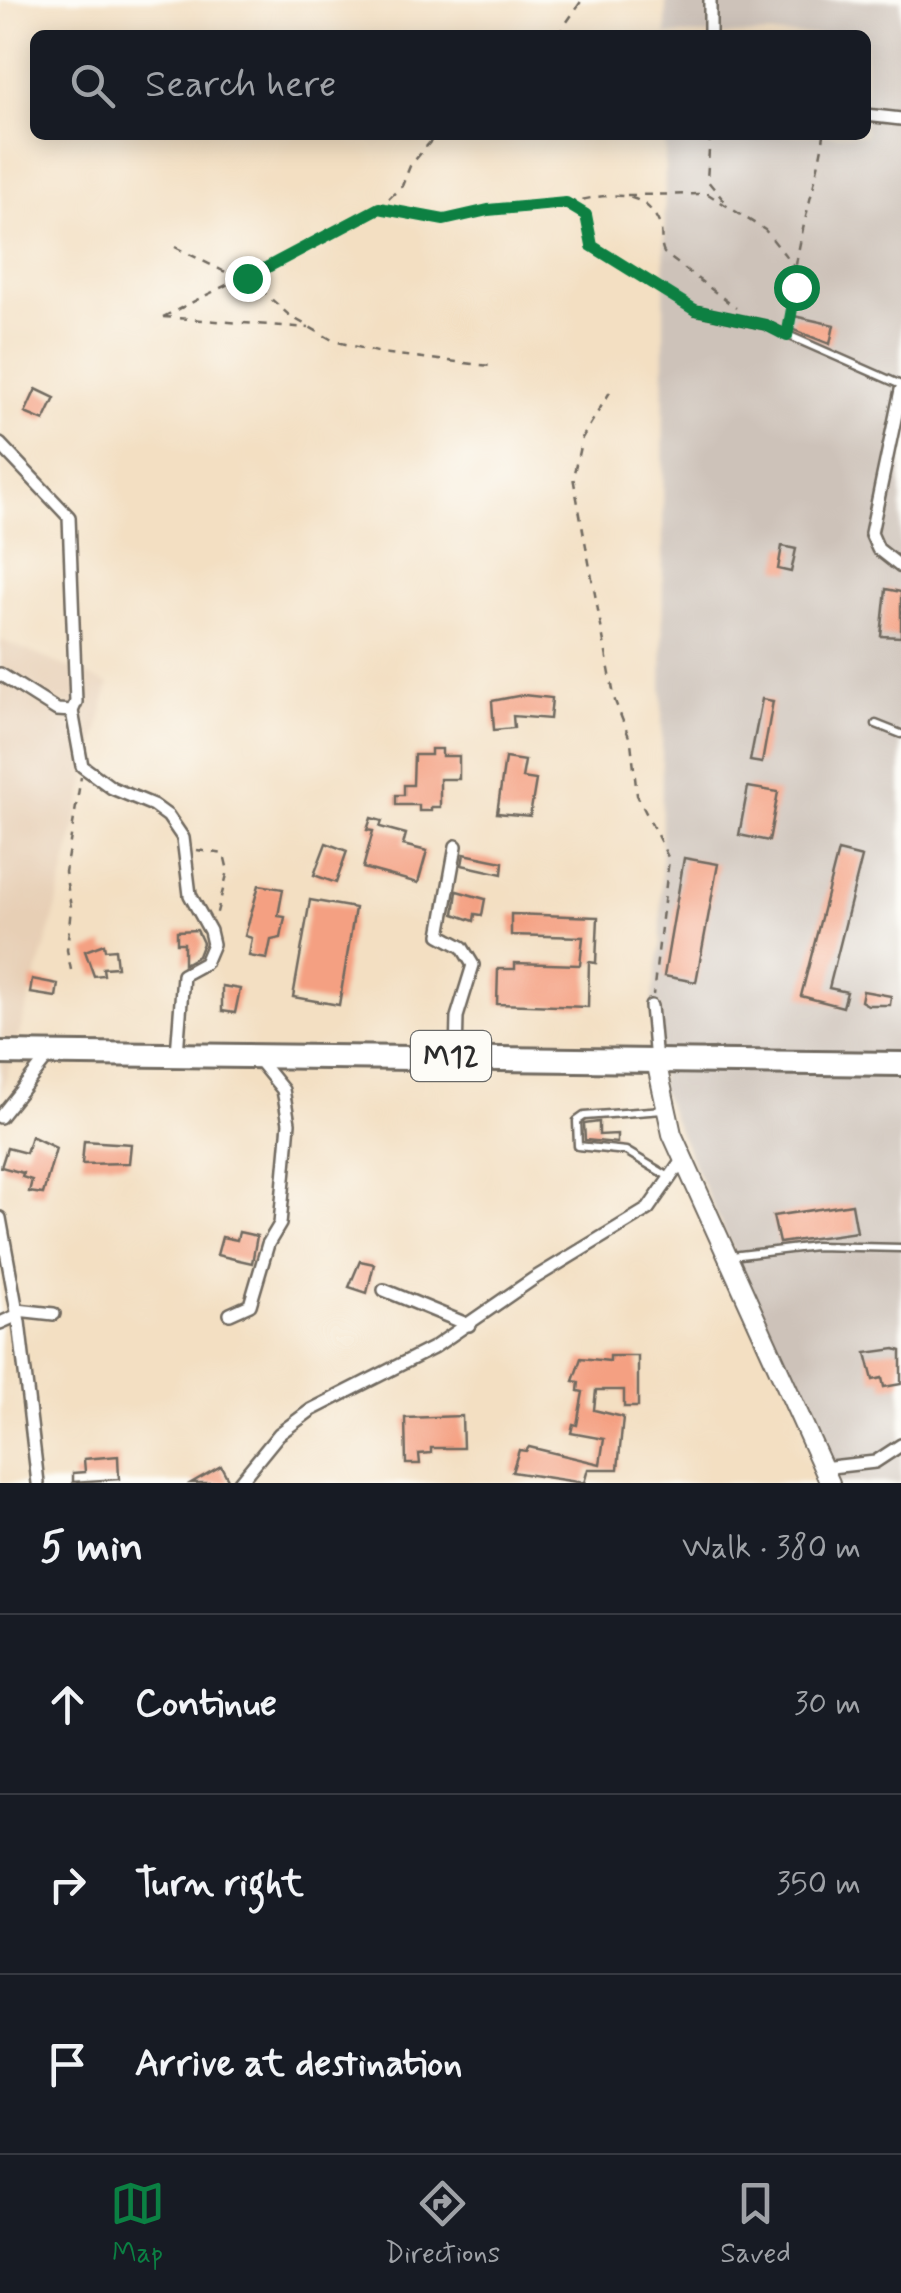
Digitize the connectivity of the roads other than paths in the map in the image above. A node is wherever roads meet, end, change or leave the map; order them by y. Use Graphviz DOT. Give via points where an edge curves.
graph roads {
  1 [pos="710,0"];
  2 [pos="710,30"];
  3 [pos="871,116"];
  4 [pos="901,119"];
  5 [pos="695,310"];
  6 [pos="901,387"];
  7 [pos="0,444"];
  8 [pos="901,566"];
  9 [pos="0,674"];
  10 [pos="72,712"];
  11 [pos="876,724"];
  12 [pos="901,734"];
  13 [pos="456,846"];
  14 [pos="651,1006"];
  15 [pos="0,1053"];
  16 [pos="50,1053"];
  17 [pos="177,1054"];
  18 [pos="254,1055"];
  19 [pos="456,1056"];
  20 [pos="656,1061"];
  21 [pos="901,1064"];
  22 [pos="663,1110"];
  23 [pos="0,1117"];
  24 [pos="683,1158"];
  25 [pos="672,1178"];
  26 [pos="0,1218"];
  27 [pos="901,1248"];
  28 [pos="726,1257"];
  29 [pos="384,1290"];
  30 [pos="18,1313"];
  31 [pos="54,1314"];
  32 [pos="230,1314"];
  33 [pos="0,1323"];
  34 [pos="468,1325"];
  35 [pos="901,1445"];
  36 [pos="826,1476"];
  37 [pos="38,1483"];
  38 [pos="239,1483"];
  1 -- 2 [label="street"];
  3 -- 4 [label="street"];
  5 -- 6 [label="lane" via="757,324"];
  6 -- 8 [label="street" via="871,533 878,550"];
  7 -- 10 [label="street" via="69,517"];
  9 -- 10 [label="street" via="57,710"];
  10 -- 17 [label="street" via="82,766 168,816 186,849 190,895 210,931 211,952 183,974"];
  11 -- 12 [label="lane"];
  13 -- 19 [label="street" via="440,935 462,947 473,966 457,1017"];
  14 -- 20 [label="street"];
  15 -- 16 [label="highway, M12"];
  16 -- 17 [label="highway, M12"];
  16 -- 23 [label="street"];
  17 -- 18 [label="highway, M12"];
  18 -- 19 [label="highway, M12"];
  18 -- 32 [label="street" via="282,1090 288,1123 280,1224 250,1305"];
  19 -- 20 [label="highway, M12"];
  20 -- 21 [label="highway, M12"];
  20 -- 22 [label="street"];
  22 -- 24 [label="street"];
  22 -- 25 [label="lane" via="580,1117 578,1146 626,1150"];
  24 -- 25 [label="street"];
  24 -- 28 [label="street"];
  25 -- 34 [label="street" via="648,1209"];
  26 -- 30 [label="street"];
  27 -- 28 [label="lane" via="815,1246"];
  28 -- 36 [label="street"];
  29 -- 34 [label="street"];
  30 -- 31 [label="street"];
  30 -- 33 [label="street"];
  30 -- 37 [label="street"];
  34 -- 38 [label="street" via="311,1410 279,1434"];
  35 -- 36 [label="street" via="874,1462"];
}
